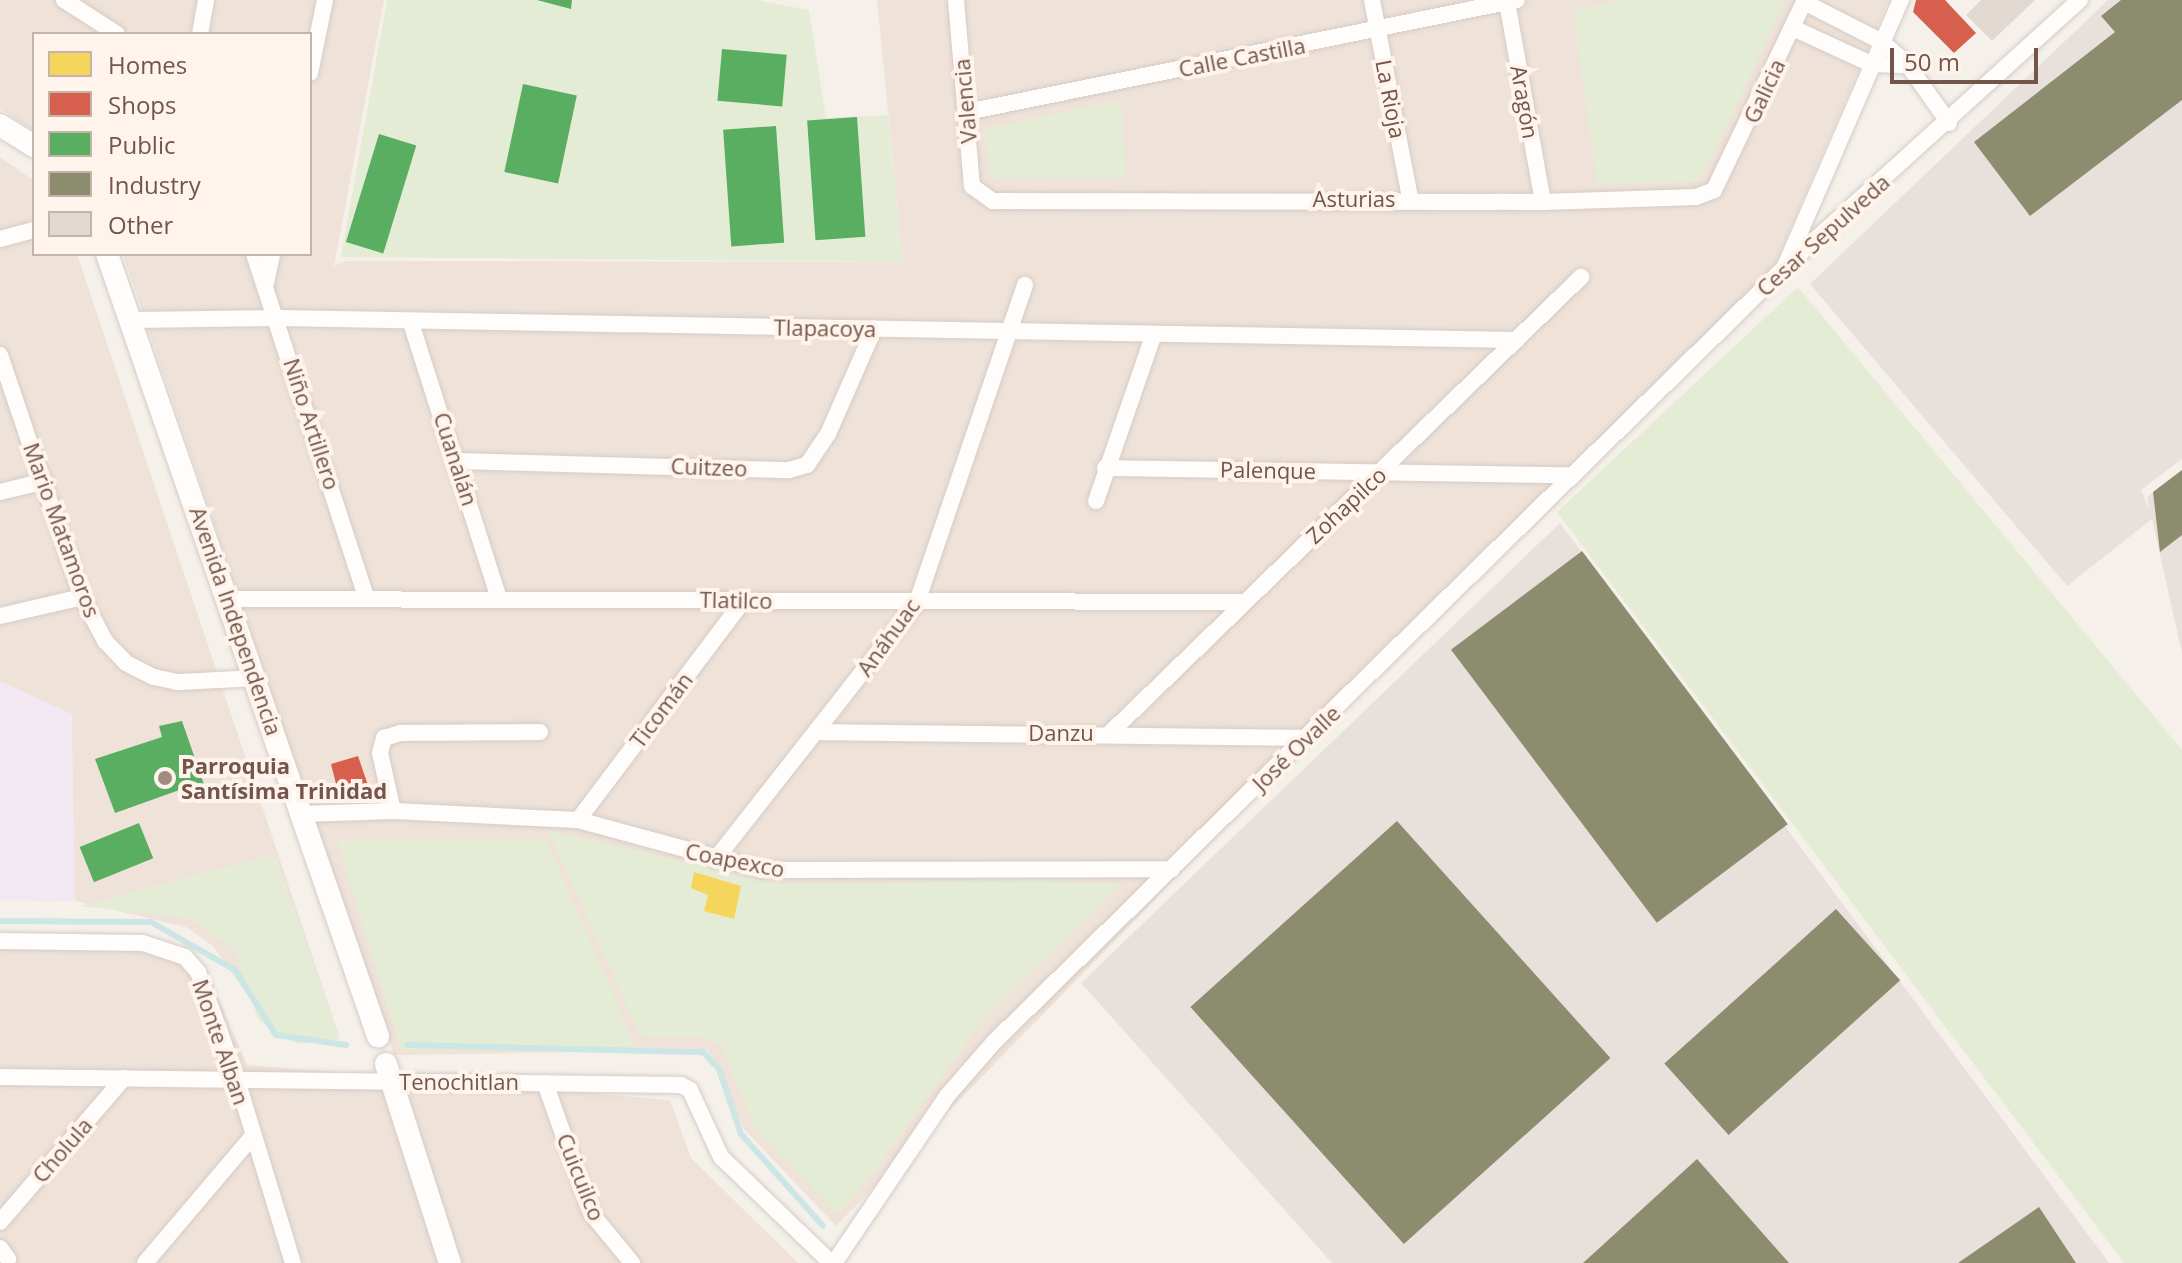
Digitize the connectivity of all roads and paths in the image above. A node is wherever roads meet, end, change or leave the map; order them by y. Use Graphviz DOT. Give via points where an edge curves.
graph roads {
  1 [pos="206,0"];
  2 [pos="325,0"];
  3 [pos="956,0"];
  4 [pos="1372,0"];
  5 [pos="1901,0"];
  6 [pos="2080,0"];
  7 [pos="1512,1"];
  8 [pos="1805,1"];
  9 [pos="74,3"];
  10 [pos="1793,28"];
  11 [pos="1377,30"];
  12 [pos="114,32"];
  13 [pos="200,32"];
  14 [pos="1882,42"];
  15 [pos="312,63"];
  16 [pos="1871,64"];
  17 [pos="1908,65"];
  18 [pos="967,112"];
  19 [pos="1949,123"];
  20 [pos="0,125"];
  21 [pos="32,145"];
  22 [pos="1721,181"];
  23 [pos="983,197"];
  24 [pos="1410,198"];
  25 [pos="1543,202"];
  26 [pos="32,231"];
  27 [pos="0,239"];
  28 [pos="108,256"];
  29 [pos="255,256"];
  30 [pos="272,256"];
  31 [pos="1783,269"];
  32 [pos="1581,277"];
  33 [pos="266,285"];
  34 [pos="1025,285"];
  35 [pos="278,318"];
  36 [pos="133,320"];
  37 [pos="411,323"];
  38 [pos="874,329"];
  39 [pos="1009,332"];
  40 [pos="1153,336"];
  41 [pos="1517,340"];
  42 [pos="0,355"];
  43 [pos="457,461"];
  44 [pos="1105,468"];
  45 [pos="1382,471"];
  46 [pos="1571,475"];
  47 [pos="45,481"];
  48 [pos="0,492"];
  49 [pos="1096,501"];
  50 [pos="366,596"];
  51 [pos="498,596"];
  52 [pos="82,597"];
  53 [pos="230,599"];
  54 [pos="744,600"];
  55 [pos="917,602"];
  56 [pos="1243,602"];
  57 [pos="0,616"];
  58 [pos="255,678"];
  59 [pos="540,732"];
  60 [pos="816,732"];
  61 [pos="1110,733"];
  62 [pos="1305,738"];
  63 [pos="393,811"];
  64 [pos="303,814"];
  65 [pos="578,820"];
  66 [pos="715,860"];
  67 [pos="1172,869"];
  68 [pos="0,941"];
  69 [pos="378,1036"];
  70 [pos="389,1073"];
  71 [pos="0,1077"];
  72 [pos="124,1078"];
  73 [pos="237,1080"];
  74 [pos="545,1083"];
  75 [pos="252,1137"];
  76 [pos="0,1222"];
  77 [pos="835,1260"];
  78 [pos="145,1263"];
  79 [pos="293,1263"];
  80 [pos="450,1263"];
  81 [pos="632,1263"];
  1 -- 13 [label="street"];
  2 -- 15 [label="street"];
  3 -- 18 [label="street, Valencia"];
  4 -- 11 [label="street, La Rioja"];
  5 -- 14 [label="street"];
  6 -- 19 [label="street, Cesar Sepulveda"];
  7 -- 11 [label="street, Calle Castilla"];
  7 -- 25 [label="street, Aragón"];
  8 -- 10 [label="street, Galicia"];
  8 -- 14 [label="street"];
  9 -- 12 [label="street"];
  10 -- 16 [label="street"];
  10 -- 22 [label="street, Galicia"];
  11 -- 18 [label="street, Calle Castilla"];
  11 -- 24 [label="street, La Rioja"];
  14 -- 16 [label="street"];
  14 -- 17 [label="street"];
  16 -- 17 [label="street"];
  16 -- 31 [label="street"];
  17 -- 19 [label="street"];
  18 -- 23 [label="street, Valencia" via="972,186"];
  19 -- 31 [label="street, Cesar Sepulveda"];
  20 -- 21 [label="street"];
  22 -- 25 [label="street, Asturias" via="1696,197"];
  23 -- 24 [label="street, Asturias"];
  24 -- 25 [label="street, Asturias"];
  26 -- 27 [label="street"];
  28 -- 36 [label="street, Avenida Independencia"];
  29 -- 33 [label="street, Niño Artillero"];
  30 -- 33 [label="street"];
  31 -- 46 [label="street, Cesar Sepulveda"];
  32 -- 41 [label="street, Zohapilco"];
  33 -- 35 [label="street, Niño Artillero"];
  34 -- 39 [label="street, Anáhuac"];
  35 -- 36 [label="street, Tlapacoya"];
  35 -- 37 [label="street, Tlapacoya"];
  35 -- 50 [label="street, Niño Artillero"];
  36 -- 53 [label="street, Avenida Independencia"];
  37 -- 38 [label="street, Tlapacoya"];
  37 -- 43 [label="street, Cuanalán"];
  38 -- 39 [label="street, Tlapacoya"];
  38 -- 43 [label="street, Cuitzeo" via="828,434 807,465 789,470"];
  39 -- 40 [label="street, Tlapacoya"];
  39 -- 55 [label="street, Anáhuac"];
  40 -- 41 [label="street, Tlapacoya"];
  40 -- 44 [label="street"];
  41 -- 45 [label="street, Zohapilco"];
  42 -- 47 [label="street, Mario Matamoros"];
  43 -- 51 [label="street, Cuanalán"];
  44 -- 45 [label="street, Palenque"];
  44 -- 49 [label="street"];
  45 -- 46 [label="street, Palenque"];
  45 -- 56 [label="street, Zohapilco"];
  46 -- 62 [label="street, José Ovalle"];
  47 -- 48 [label="street"];
  47 -- 52 [label="street, Mario Matamoros"];
  50 -- 51 [label="street, Tlatilco"];
  50 -- 53 [label="street, Tlatilco"];
  51 -- 54 [label="street, Tlatilco"];
  52 -- 57 [label="street"];
  52 -- 58 [label="street, Mario Matamoros" via="105,641 126,663 154,677 177,682"];
  53 -- 58 [label="street, Avenida Independencia"];
  54 -- 55 [label="street, Tlatilco"];
  54 -- 65 [label="street, Ticomán"];
  55 -- 56 [label="street, Tlatilco"];
  55 -- 60 [label="street, Anáhuac"];
  56 -- 61 [label="street, Zohapilco"];
  58 -- 64 [label="street, Avenida Independencia"];
  59 -- 63 [label="street" via="400,733 384,738 380,753"];
  60 -- 61 [label="street, Danzu"];
  60 -- 66 [label="street, Anáhuac"];
  61 -- 62 [label="street, Danzu"];
  62 -- 67 [label="street, José Ovalle"];
  63 -- 64 [label="street, Coapexco"];
  63 -- 65 [label="street, Coapexco"];
  64 -- 69 [label="street, Avenida Independencia"];
  65 -- 66 [label="street, Coapexco"];
  66 -- 67 [label="street, Coapexco" via="805,873"];
  67 -- 77 [label="street, José Ovalle" via="947,1096"];
  68 -- 73 [label="street, Monte Alban" via="143,943 174,950 198,972"];
  69 -- 70 [label="street, Avenida Independencia"];
  70 -- 73 [label="street, Tenochitlan"];
  70 -- 74 [label="street, Tenochitlan"];
  70 -- 80 [label="street, Avenida Independencia"];
  71 -- 72 [label="street, Tenochitlan"];
  72 -- 73 [label="street, Tenochitlan"];
  72 -- 76 [label="street, Cholula"];
  73 -- 75 [label="street, Monte Alban"];
  74 -- 77 [label="street, Tenochitlan" via="681,1085 690,1090 721,1157"];
  74 -- 81 [label="street, Cuicuilco" via="591,1213"];
  75 -- 78 [label="street"];
  75 -- 79 [label="street, Monte Alban"];
}
